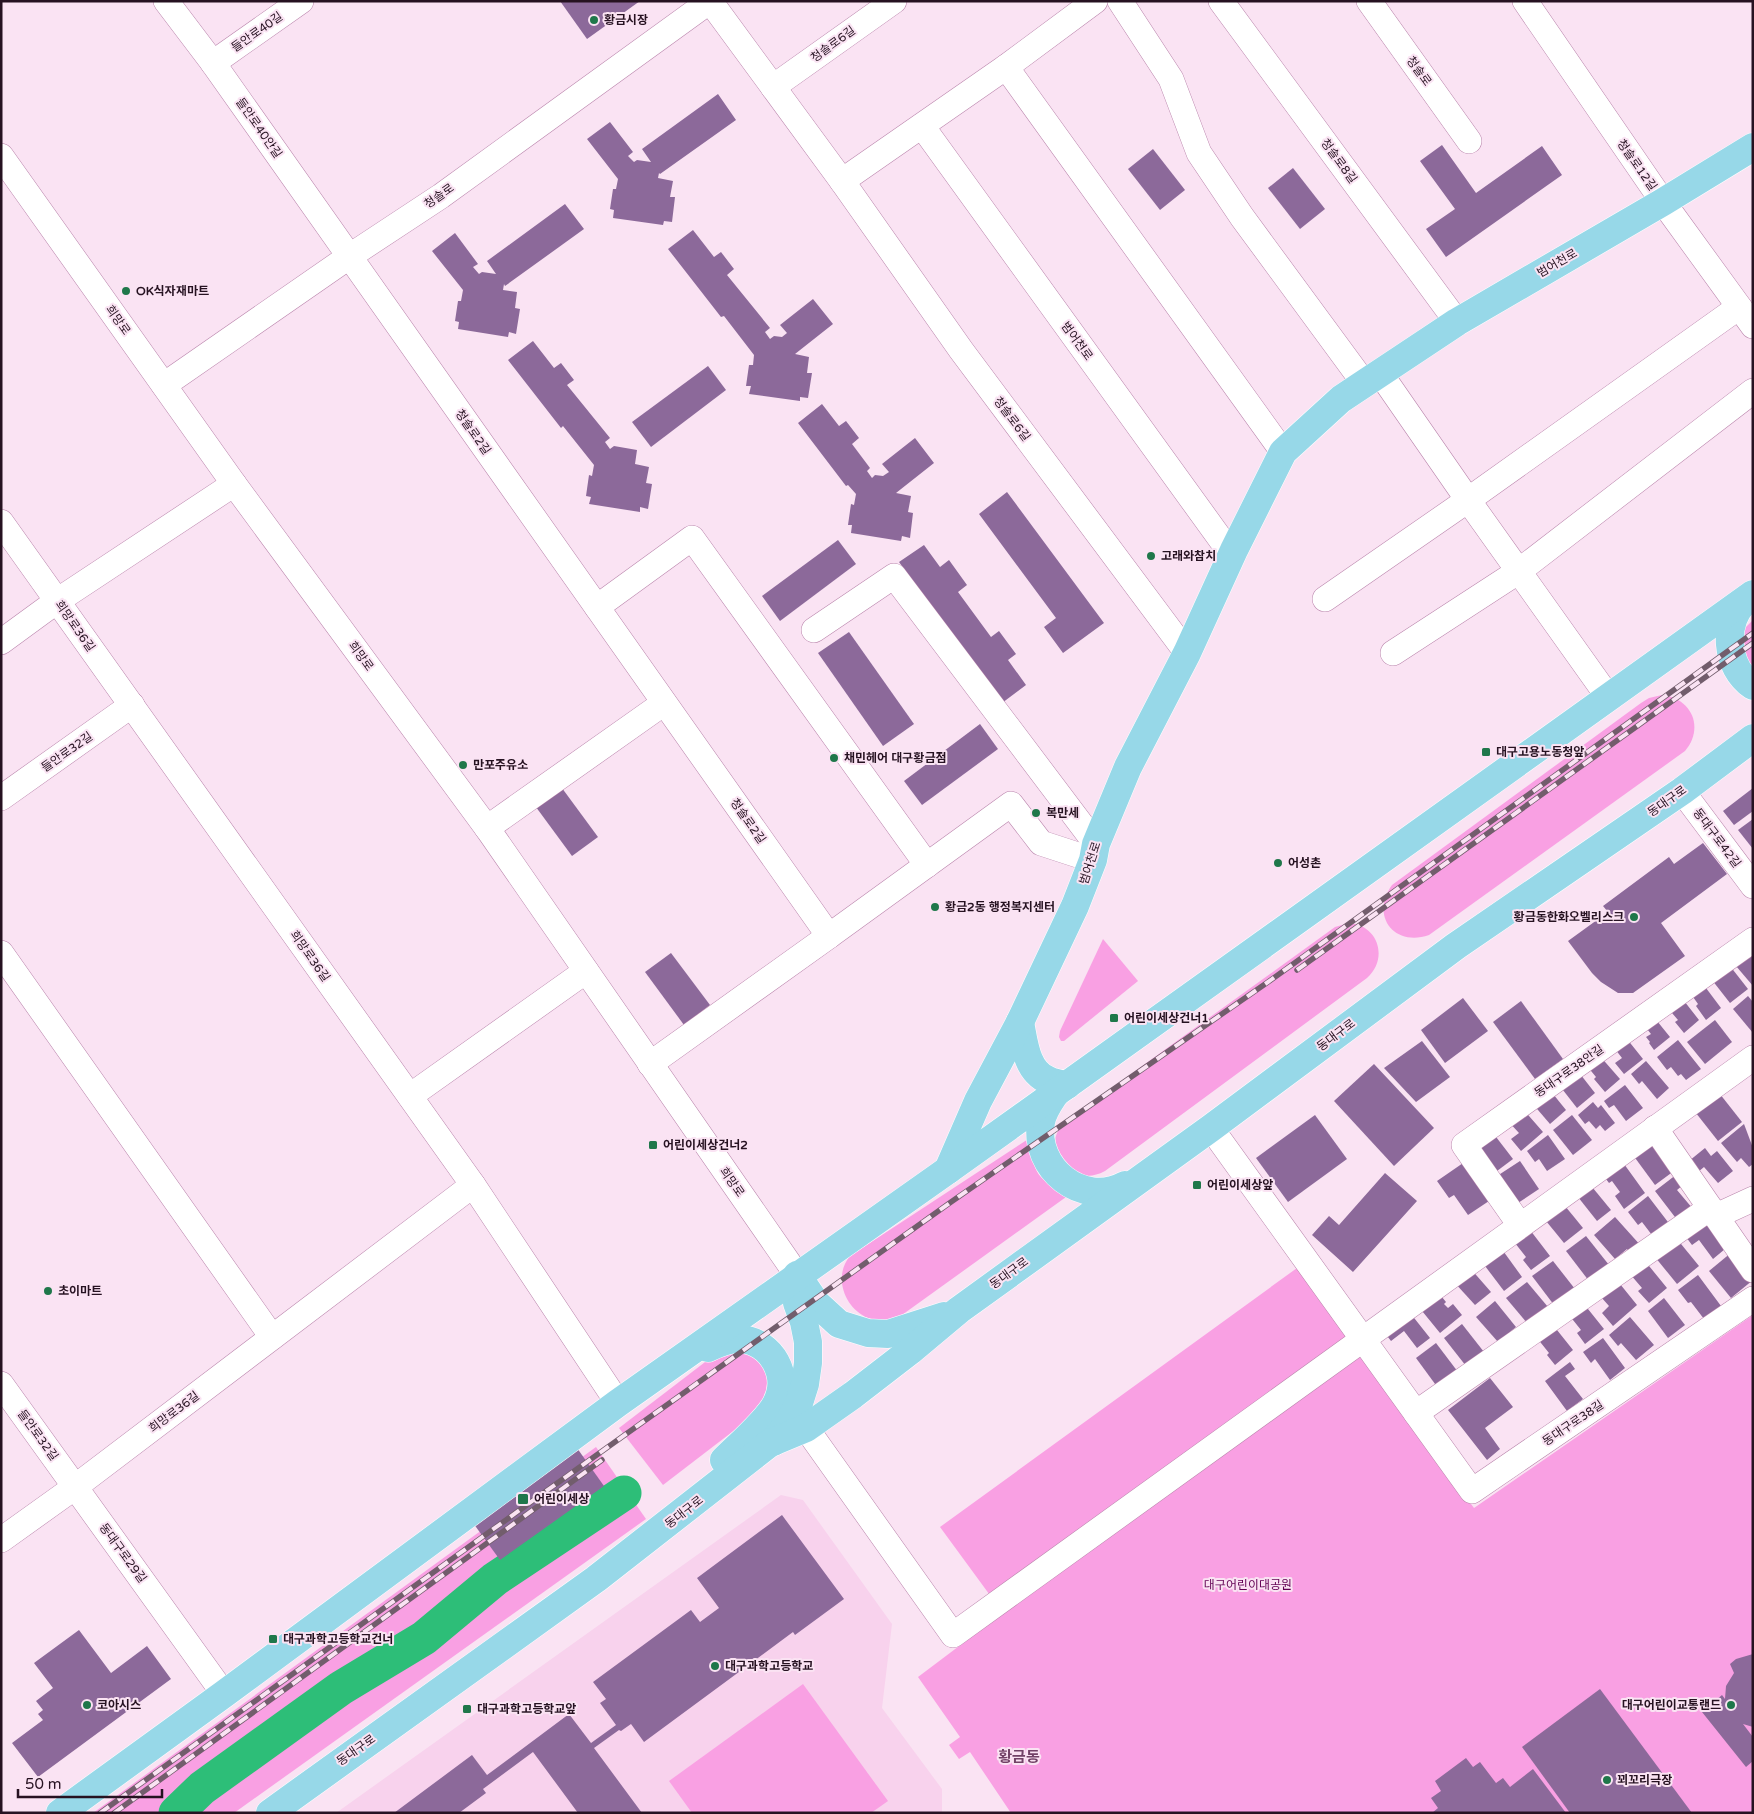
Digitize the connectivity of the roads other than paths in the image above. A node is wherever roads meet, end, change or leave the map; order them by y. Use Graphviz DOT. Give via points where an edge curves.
graph roads {
  1 [pos="166,1"];
  2 [pos="710,1"];
  3 [pos="894,1"];
  4 [pos="1095,1"];
  5 [pos="1120,1"];
  6 [pos="1221,1"];
  7 [pos="1369,1"];
  8 [pos="1525,1"];
  9 [pos="297,2"];
  10 [pos="213,63"];
  11 [pos="1006,67"];
  12 [pos="773,88"];
  13 [pos="922,126"];
  14 [pos="1469,141"];
  15 [pos="1753,147"];
  16 [pos="1,156"];
  17 [pos="842,181"];
  18 [pos="1663,202"];
  19 [pos="350,256"];
  20 [pos="1746,317"];
  21 [pos="1457,322"];
  22 [pos="1372,378"];
  23 [pos="164,385"];
  24 [pos="1753,391"];
  25 [pos="1283,452"];
  26 [pos="234,484"];
  27 [pos="1468,500"];
  28 [pos="1,522"];
  29 [pos="1232,555"];
  30 [pos="1519,571"];
  31 [pos="1752,594"];
  32 [pos="1325,599"];
  33 [pos="58,601"];
  34 [pos="597,607"];
  35 [pos="814,630"];
  36 [pos="1,642"];
  37 [pos="1187,652"];
  38 [pos="1393,653"];
  39 [pos="1753,686"];
  40 [pos="1609,698"];
  41 [pos="664,703"];
  42 [pos="132,705"];
  43 [pos="1753,738"];
  44 [pos="1682,790"];
  45 [pos="1,798"];
  46 [pos="487,828"];
  47 [pos="1094,852"];
  48 [pos="927,865"];
  49 [pos="1753,886"];
  50 [pos="829,936"];
  51 [pos="1753,940"];
  52 [pos="1,953"];
  53 [pos="586,972"];
  54 [pos="1020,1022"];
  55 [pos="1753,1058"];
  56 [pos="650,1064"];
  57 [pos="1061,1089"];
  58 [pos="410,1096"];
  59 [pos="1211,1128"];
  60 [pos="1655,1128"];
  61 [pos="948,1170"];
  62 [pos="1147,1173"];
  63 [pos="473,1185"];
  64 [pos="1753,1199"];
  65 [pos="1713,1212"];
  66 [pos="1520,1225"];
  67 [pos="1753,1270"];
  68 [pos="797,1275"];
  69 [pos="1753,1299"];
  70 [pos="959,1310"];
  71 [pos="272,1337"];
  72 [pos="1363,1338"];
  73 [pos="675,1363"];
  74 [pos="1,1384"];
  75 [pos="618,1403"];
  76 [pos="1416,1413"];
  77 [pos="806,1428"];
  78 [pos="773,1442"];
  79 [pos="75,1486"];
  80 [pos="685,1510"];
  81 [pos="1,1540"];
  82 [pos="224,1694"];
  83 [pos="284,1809"];
  84 [pos="60,1813"];
  1 -- 10 [label="street, 들안로40안길"];
  2 -- 12 [label="street, 청솔로6길"];
  2 -- 19 [label="street, 청솔로" via="441,196"];
  3 -- 12 [label="street, 청솔로6길"];
  4 -- 11 [label="street"];
  5 -- 22 [label="street" via="1172,79 1199,153 1242,217"];
  6 -- 21 [label="street, 청솔로8길"];
  7 -- 14 [label="street, 청솔로"];
  8 -- 18 [label="street, 청솔로12길"];
  9 -- 10 [label="street, 들안로40길"];
  10 -- 19 [label="street, 들안로40안길"];
  11 -- 13 [label="street"];
  11 -- 25 [label="street"];
  12 -- 17 [label="street, 청솔로6길"];
  13 -- 17 [label="street"];
  13 -- 29 [label="street, 범어천로"];
  15 -- 18 [label="main road, 범어천로"];
  16 -- 23 [label="street, 희망로"];
  17 -- 37 [label="street, 청솔로6길" via="961,350"];
  18 -- 20 [label="street, 청솔로12길"];
  18 -- 21 [label="main road, 범어천로"];
  19 -- 23 [label="street, 청솔로"];
  19 -- 34 [label="street, 청솔로2길"];
  20 -- 27 [label="street"];
  21 -- 22 [label="main road, 범어천로"];
  22 -- 25 [label="main road, 범어천로" via="1341,399"];
  22 -- 27 [label="street"];
  23 -- 26 [label="street, 희망로"];
  24 -- 30 [label="street"];
  25 -- 29 [label="main road, 범어천로"];
  26 -- 33 [label="street"];
  26 -- 46 [label="street, 희망로"];
  27 -- 30 [label="street"];
  27 -- 32 [label="street"];
  28 -- 33 [label="street, 희망로36길"];
  29 -- 37 [label="main road, 범어천로"];
  30 -- 38 [label="street"];
  30 -- 40 [label="street"];
  31 -- 39 [label="main road" via="1734,617 1730,646 1740,673"];
  31 -- 40 [label="main road"];
  33 -- 36 [label="street"];
  33 -- 42 [label="street, 희망로36길"];
  34 -- 41 [label="street, 청솔로2길"];
  34 -- 48 [label="street" via="692,538"];
  35 -- 47 [label="street" via="894,576"];
  37 -- 47 [label="main road, 범어천로" via="1128,767"];
  40 -- 57 [label="main road"];
  41 -- 46 [label="street"];
  41 -- 50 [label="street, 청솔로2길"];
  42 -- 45 [label="street, 들안로32길"];
  42 -- 58 [label="street, 희망로36길"];
  43 -- 44 [label="main road, 동대구로"];
  44 -- 49 [label="street, 동대구로42길"];
  44 -- 59 [label="main road, 동대구로" via="1456,946"];
  46 -- 53 [label="street, 희망로"];
  47 -- 48 [label="street" via="1042,843 1011,804"];
  47 -- 54 [label="main road, 범어천로" via="1075,906"];
  48 -- 50 [label="street"];
  50 -- 56 [label="street"];
  51 -- 66 [label="street, 동대구로38안길" via="1464,1145"];
  52 -- 71 [label="street"];
  53 -- 56 [label="street, 희망로"];
  53 -- 58 [label="street"];
  54 -- 57 [label="main road" via="1033,1069"];
  54 -- 61 [label="main road, 범어천로" via="978,1101"];
  55 -- 60 [label="street"];
  56 -- 68 [label="street, 희망로"];
  57 -- 61 [label="main road"];
  57 -- 62 [label="main road" via="1047,1106 1041,1120 1040,1136 1043,1152 1060,1178 1089,1191 1104,1192"];
  58 -- 63 [label="street, 희망로36길"];
  59 -- 62 [label="main road, 동대구로"];
  59 -- 72 [label="street, 동대구로38길"];
  60 -- 65 [label="street"];
  60 -- 66 [label="street"];
  61 -- 68 [label="main road"];
  62 -- 70 [label="main road, 동대구로"];
  63 -- 71 [label="street, 희망로36길"];
  63 -- 75 [label="street"];
  64 -- 65 [label="street"];
  65 -- 67 [label="street"];
  65 -- 76 [label="street"];
  66 -- 72 [label="street"];
  68 -- 70 [label="main road" via="816,1302 840,1324 868,1333 888,1334"];
  68 -- 73 [label="main road"];
  68 -- 78 [label="main road" via="797,1303 808,1342 805,1384 790,1422"];
  69 -- 76 [label="street, 동대구로38길" via="1473,1491"];
  70 -- 77 [label="main road, 동대구로" via="853,1395"];
  71 -- 79 [label="street, 희망로36길"];
  72 -- 76 [label="street, 동대구로38길"];
  72 -- 77 [label="street" via="953,1636"];
  73 -- 75 [label="main road"];
  73 -- 80 [label="main road" via="726,1340 739,1338 753,1341 767,1350 777,1363 782,1380 780,1395 772,1411 710,1472"];
  74 -- 79 [label="street, 들안로32길"];
  75 -- 82 [label="main road"];
  77 -- 78 [label="main road, 동대구로"];
  78 -- 80 [label="main road, 동대구로"];
  79 -- 81 [label="street"];
  79 -- 82 [label="street, 동대구로29길"];
  80 -- 83 [label="main road, 동대구로"];
  82 -- 84 [label="main road"];
}
